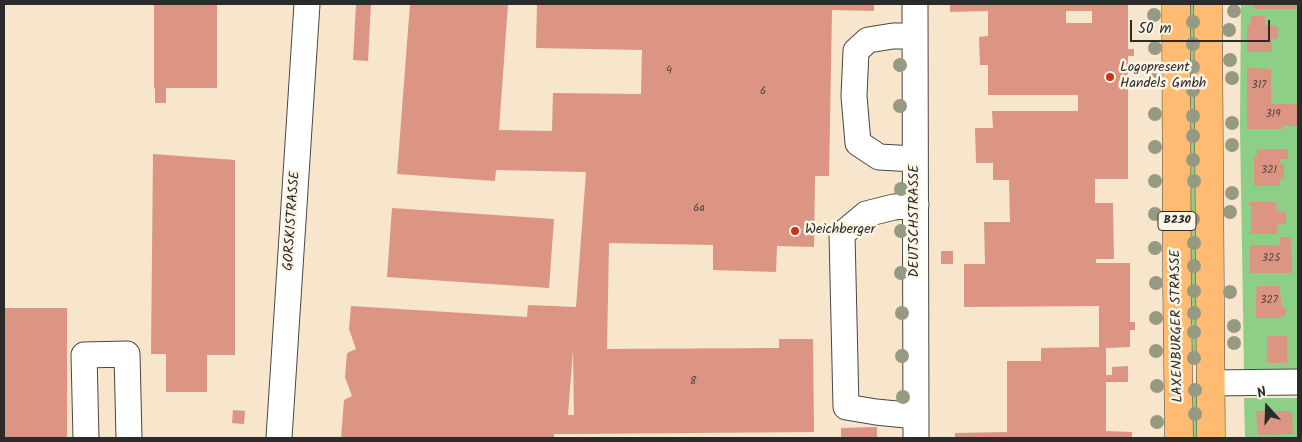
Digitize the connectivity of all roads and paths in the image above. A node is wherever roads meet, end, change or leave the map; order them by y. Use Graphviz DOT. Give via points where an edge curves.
graph roads {
  1 [pos="307,4"];
  2 [pos="915,4"];
  3 [pos="1176,4"];
  4 [pos="1208,4"];
  5 [pos="915,36"];
  6 [pos="915,158"];
  7 [pos="916,205"];
  8 [pos="1298,382"];
  9 [pos="1210,383"];
  10 [pos="916,427"];
  11 [pos="86,438"];
  12 [pos="129,438"];
  13 [pos="279,438"];
  14 [pos="1179,438"];
  15 [pos="1211,438"];
  1 -- 13 [label="street, GORSKISTRASSE"];
  2 -- 5 [label="street, DEUTSCHSTRASSE"];
  3 -- 14 [label="main road, LAXENBURGER STRASSE / B230"];
  4 -- 9 [label="main road, B230"];
  5 -- 6 [label="street, DEUTSCHSTRASSE"];
  5 -- 6 [label="street" via="868,40 856,51 854,96 858,143 879,157"];
  6 -- 7 [label="street, DEUTSCHSTRASSE"];
  7 -- 10 [label="street, DEUTSCHSTRASSE"];
  7 -- 10 [label="street" via="866,214 842,234 846,406 876,412"];
  8 -- 9 [label="street"];
  9 -- 15 [label="main road, B230"];
  11 -- 12 [label="street" via="84,355 127,354"];
}
